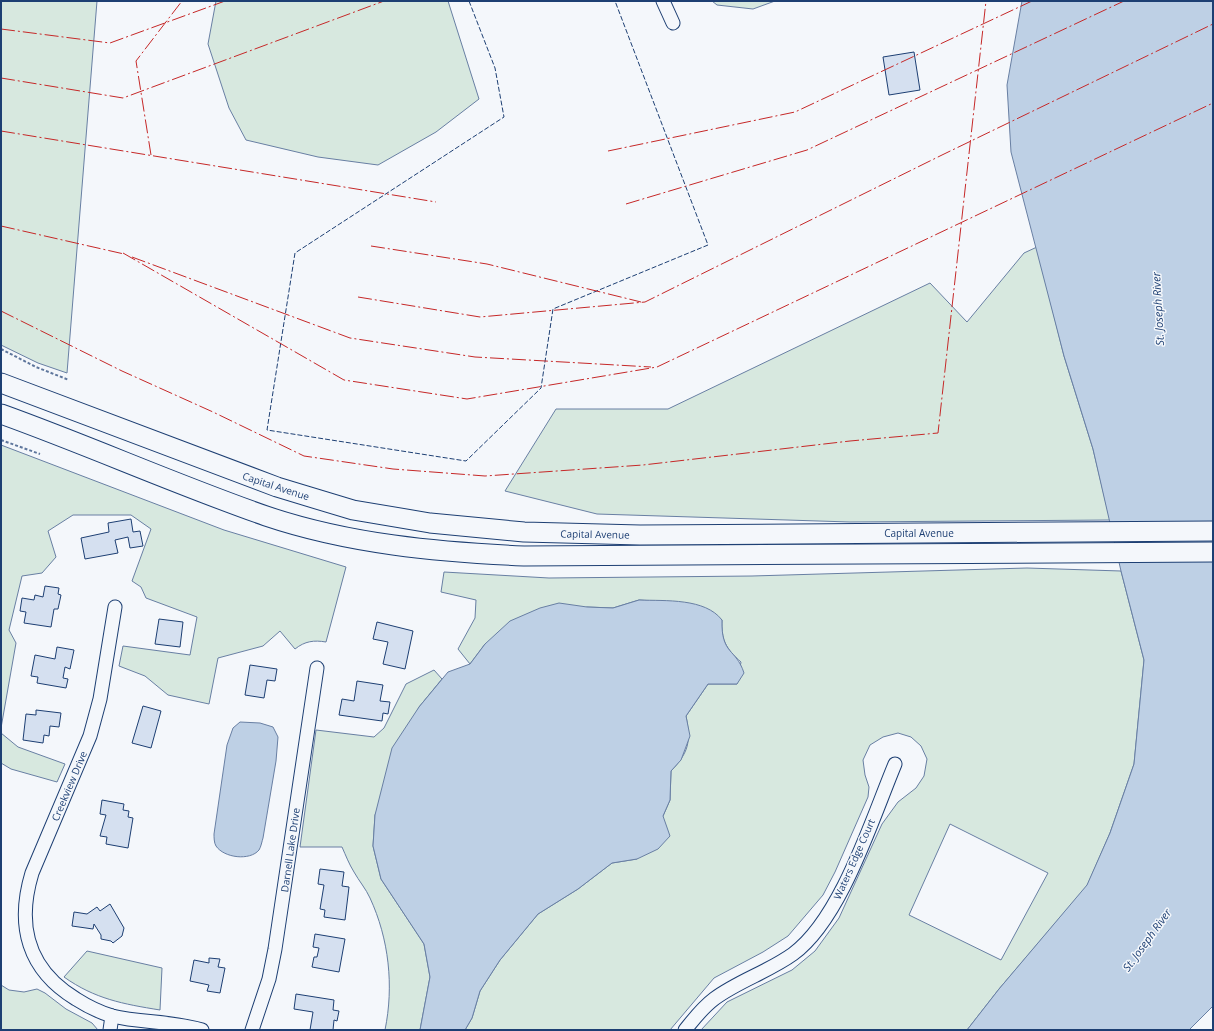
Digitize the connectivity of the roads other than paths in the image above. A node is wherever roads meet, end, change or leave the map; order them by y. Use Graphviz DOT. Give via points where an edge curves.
graph roads {
  1 [pos="663,1"];
  2 [pos="673,23"];
  3 [pos="1,383"];
  4 [pos="1,414"];
  5 [pos="1213,530"];
  6 [pos="1213,552"];
  7 [pos="115,607"];
  8 [pos="317,668"];
  9 [pos="895,764"];
  10 [pos="112,1016"];
  11 [pos="110,1030"];
  12 [pos="202,1030"];
  13 [pos="252,1030"];
  14 [pos="685,1030"];
  1 -- 2 [label="street"];
  3 -- 5 [label="highway, Capital Avenue" via="276,487 352,510 430,523 524,532 603,535"];
  4 -- 6 [label="highway, Capital Avenue" via="266,516 348,537 426,550 524,556"];
  7 -- 10 [label="street, Creekview Drive" via="96,717 32,873 27,888 26,926 29,944 36,961 64,992 85,1005"];
  8 -- 13 [label="street, Darnell Lake Drive" via="276,949"];
  9 -- 14 [label="street, Waters Edge Court" via="847,879 833,907 813,934 793,954 715,998"];
  10 -- 11 [label="street"];
  10 -- 12 [label="street"];
}
